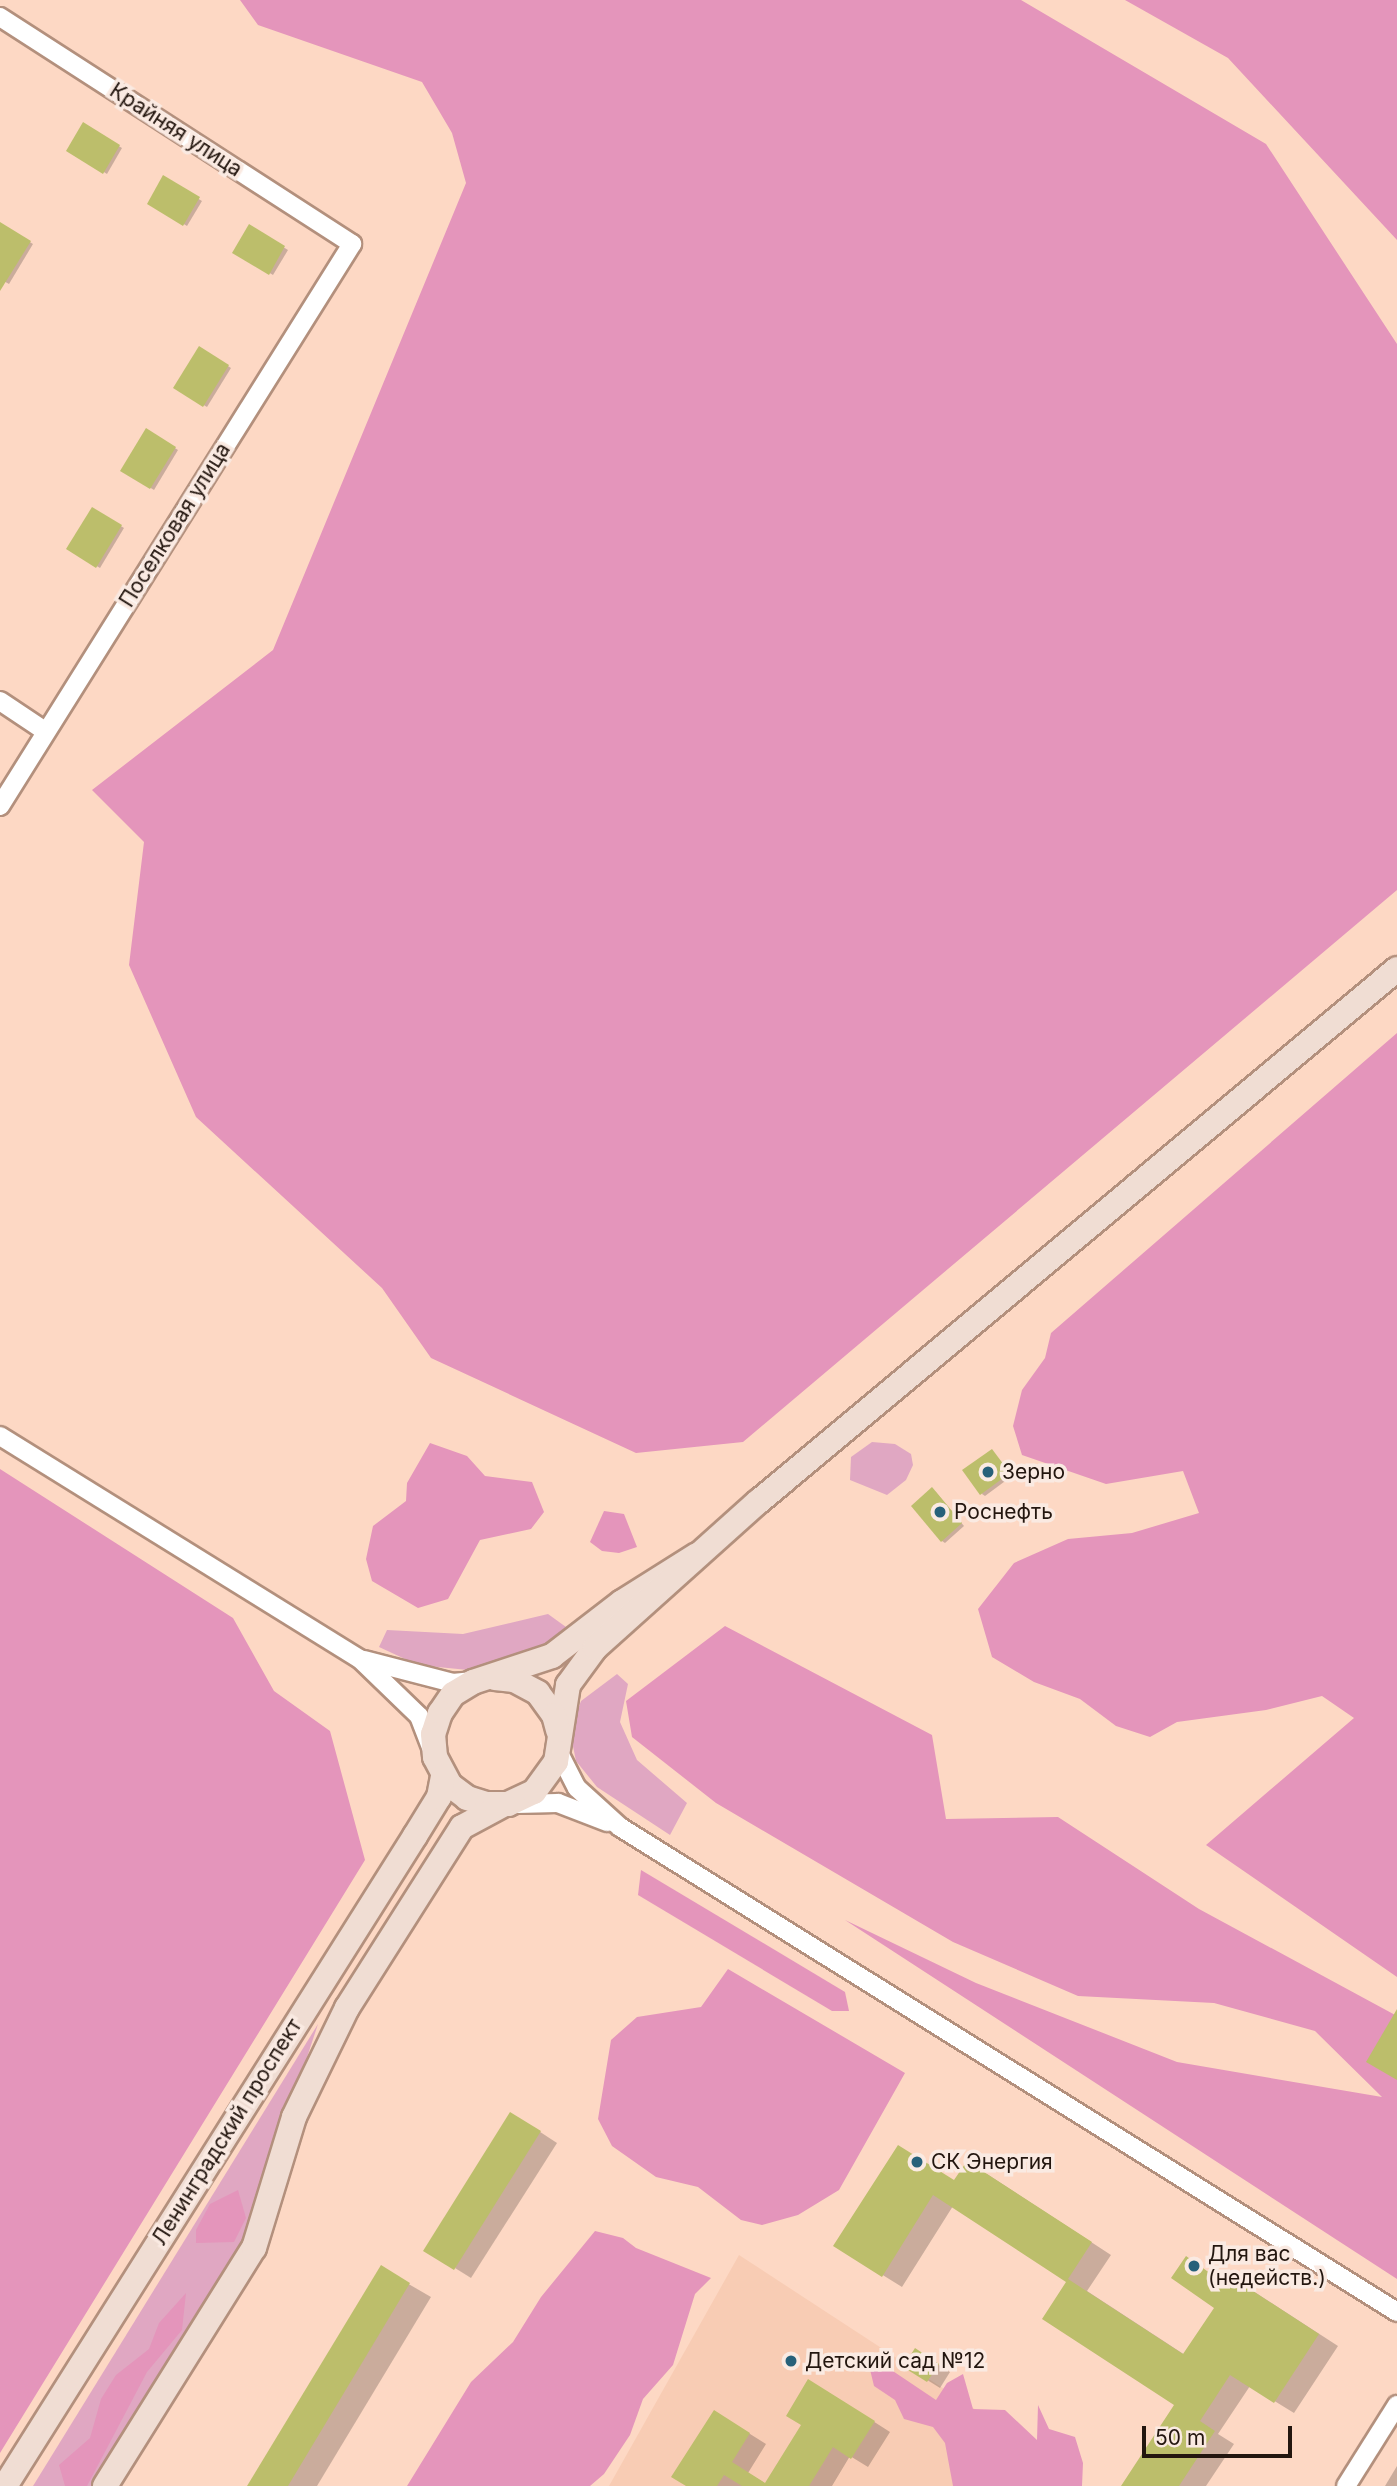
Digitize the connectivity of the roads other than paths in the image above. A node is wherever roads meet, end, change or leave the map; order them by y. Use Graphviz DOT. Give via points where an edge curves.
graph roads {
  1 [pos="0,16"];
  2 [pos="352,244"];
  3 [pos="0,701"];
  4 [pos="45,731"];
  5 [pos="0,806"];
  6 [pos="1397,969"];
  7 [pos="0,1436"];
  8 [pos="697,1555"];
  9 [pos="360,1659"];
  10 [pos="484,1679"];
  11 [pos="559,1753"];
  12 [pos="439,1767"];
  13 [pos="508,1804"];
  14 [pos="620,1827"];
  15 [pos="1397,2312"];
  16 [pos="1397,2405"];
  17 [pos="5,2486"];
  18 [pos="105,2486"];
  19 [pos="1346,2486"];
  1 -- 2 [label="street, Крайняя улица"];
  2 -- 4 [label="street, Поселковая улица"];
  3 -- 4 [label="street"];
  4 -- 5 [label="street, Поселковая улица"];
  6 -- 8 [label="main road"];
  7 -- 9 [label="street"];
  8 -- 10 [label="main road" via="622,1602 552,1656"];
  8 -- 11 [label="main road" via="595,1648 573,1676 563,1701"];
  9 -- 10 [label="street" via="453,1682"];
  9 -- 12 [label="street" via="419,1716"];
  10 -- 11 [label="main road" via="514,1680 544,1699 557,1723"];
  10 -- 12 [label="main road" via="463,1687 446,1703 433,1734"];
  11 -- 13 [label="main road" via="541,1786"];
  11 -- 14 [label="street" via="577,1788"];
  12 -- 13 [label="main road" via="458,1792 477,1802"];
  12 -- 17 [label="main road, Ленинградский проспект" via="439,1797"];
  13 -- 14 [label="street" via="558,1803"];
  13 -- 18 [label="main road, Ленинградский проспект" via="471,1818 462,1827 347,2008 294,2117 254,2248"];
  14 -- 15 [label="street"];
  16 -- 19 [label="street"];
}
